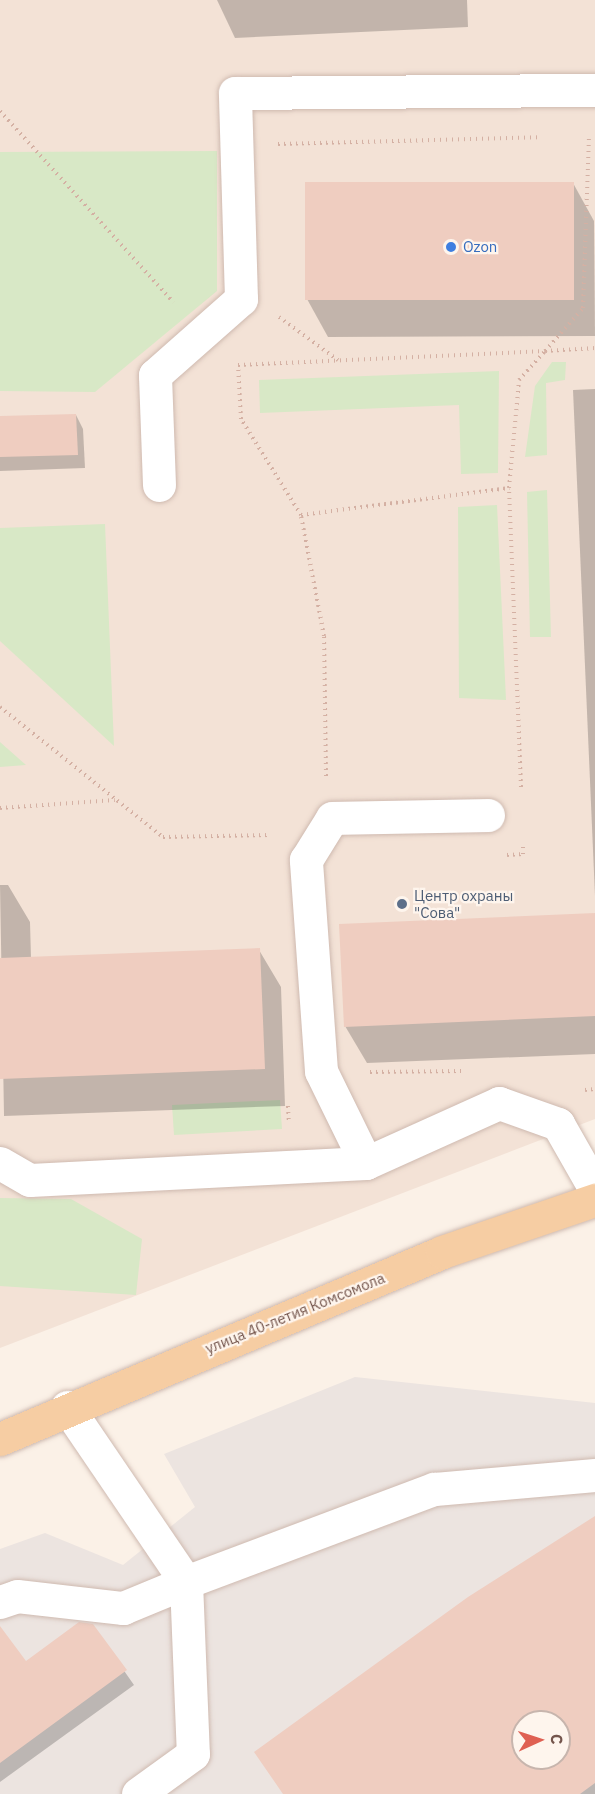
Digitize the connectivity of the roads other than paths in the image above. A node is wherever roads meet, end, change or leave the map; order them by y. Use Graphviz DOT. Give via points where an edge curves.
graph roads {
  1 [pos="595,90"];
  2 [pos="159,485"];
  3 [pos="488,815"];
  4 [pos="0,1163"];
  5 [pos="366,1163"];
  6 [pos="595,1189"];
  7 [pos="595,1200"];
  8 [pos="67,1407"];
  9 [pos="0,1439"];
  10 [pos="595,1475"];
  11 [pos="186,1582"];
  12 [pos="0,1602"];
  13 [pos="138,1794"];
  1 -- 2 [label="lane" via="235,93 241,299 155,375"];
  3 -- 5 [label="lane" via="332,818 306,860 321,1071"];
  4 -- 5 [label="lane" via="30,1180"];
  5 -- 6 [label="lane" via="499,1103 558,1124"];
  7 -- 8 [label="main road, улица 40-летия Комсомола" via="442,1252"];
  8 -- 9 [label="main road, улица 40-летия Комсомола"];
  8 -- 11 [label="lane"];
  10 -- 11 [label="lane" via="434,1489"];
  11 -- 12 [label="lane" via="123,1608 17,1596"];
  11 -- 13 [label="lane" via="193,1754"];
}
